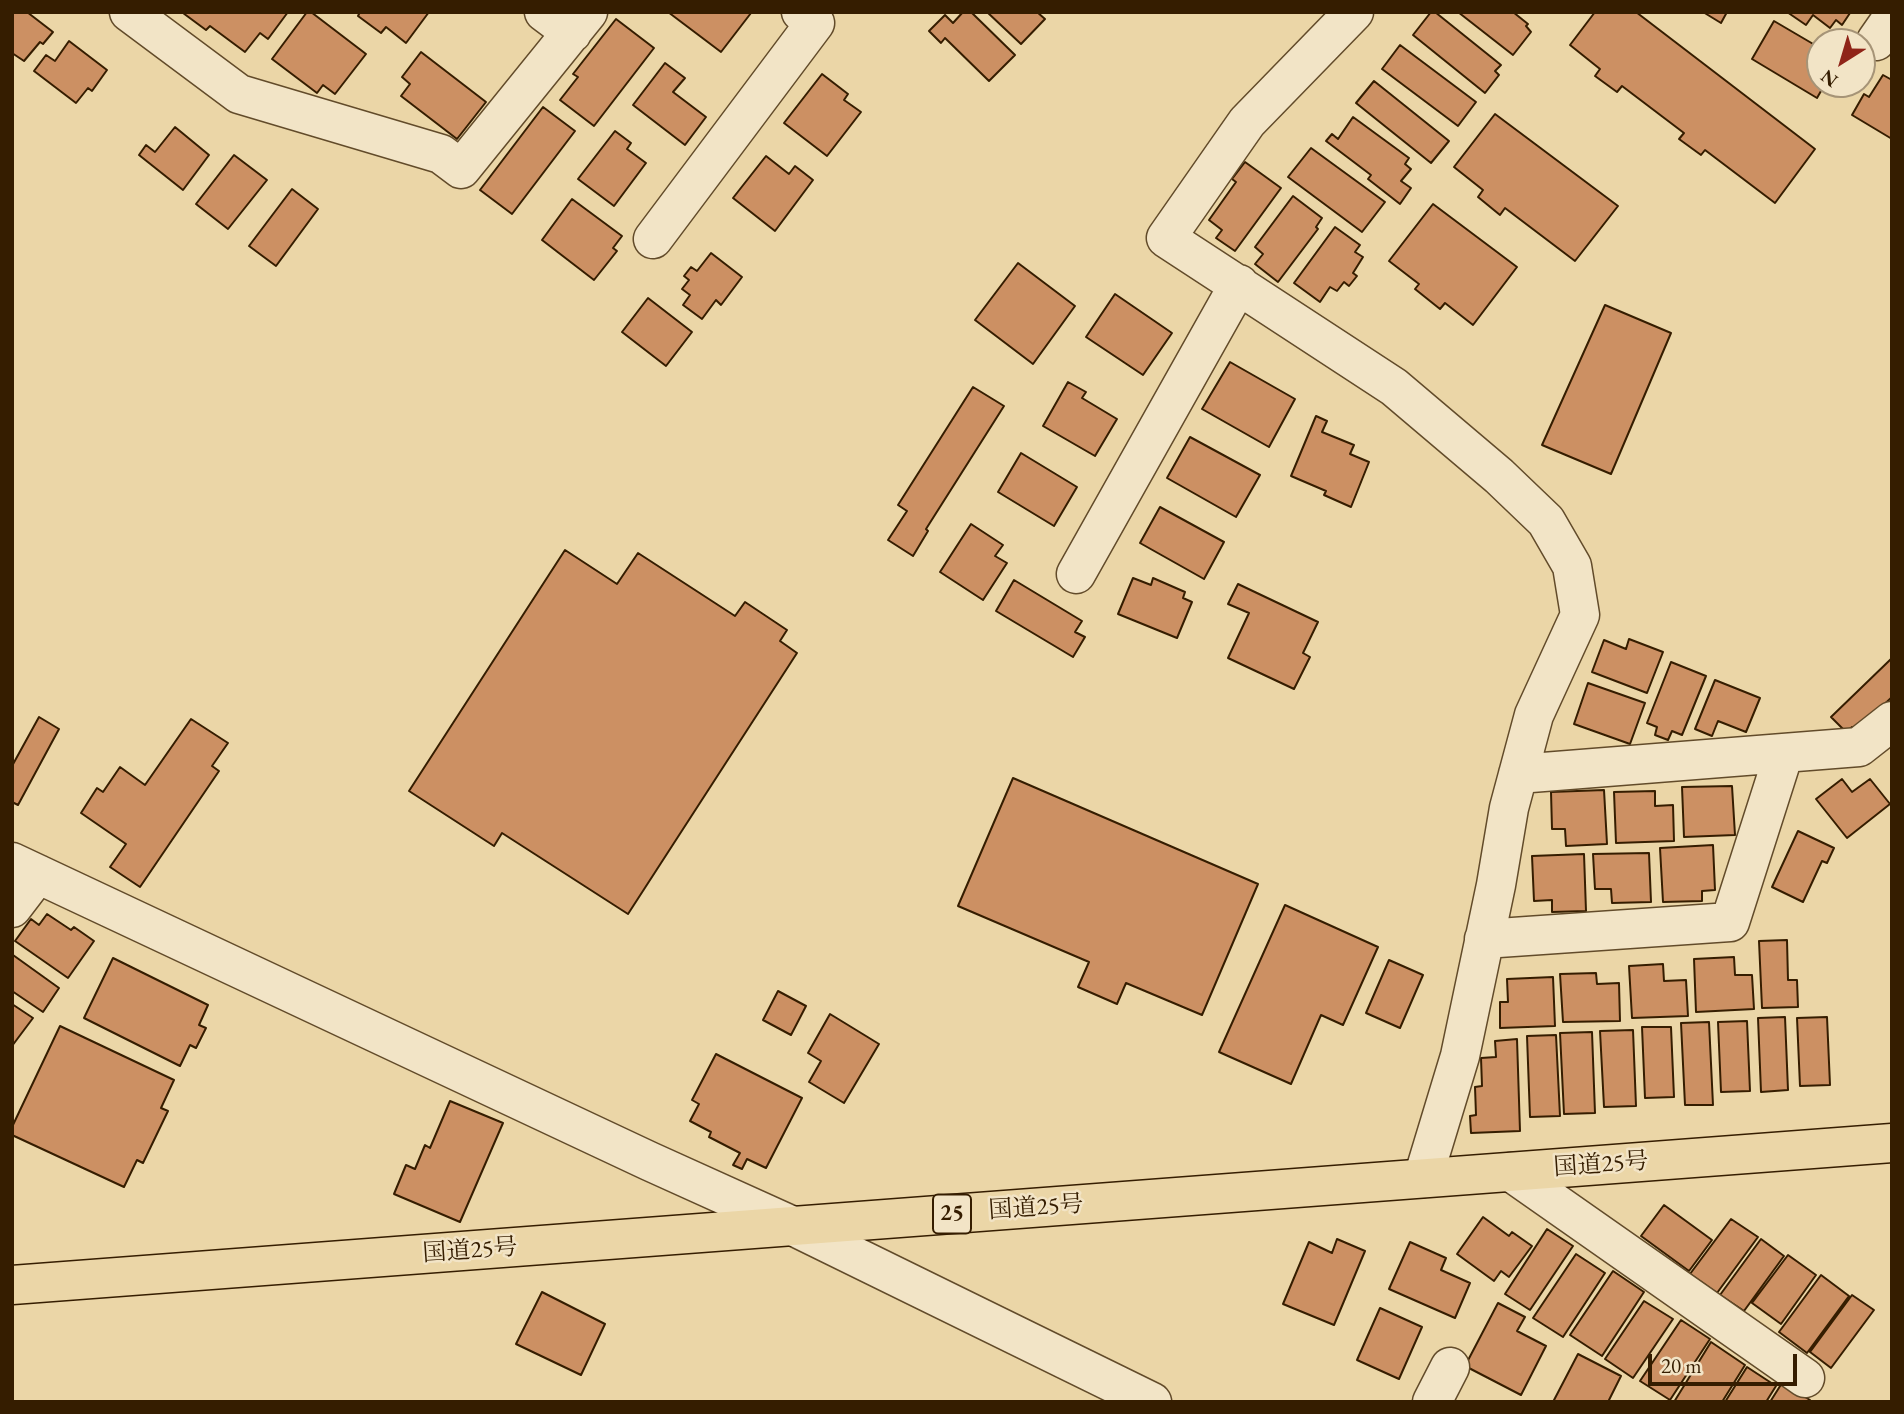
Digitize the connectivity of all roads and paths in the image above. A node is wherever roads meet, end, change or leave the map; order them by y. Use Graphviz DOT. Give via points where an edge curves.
graph roads {
  1 [pos="129,12"];
  2 [pos="801,12"];
  3 [pos="1354,12"];
  4 [pos="568,19"];
  5 [pos="653,239"];
  6 [pos="1239,284"];
  7 [pos="1076,574"];
  8 [pos="1892,721"];
  9 [pos="1784,753"];
  10 [pos="1518,775"];
  11 [pos="25,868"];
  12 [pos="12,908"];
  13 [pos="1484,939"];
  14 [pos="1892,1143"];
  15 [pos="1511,1172"];
  16 [pos="1423,1178"];
  17 [pos="795,1227"];
  18 [pos="12,1285"];
  19 [pos="1450,1367"];
  20 [pos="1805,1378"];
  21 [pos="1152,1402"];
  22 [pos="1432,1402"];
  1 -- 4 [label="street" via="239,94 441,154 461,169"];
  2 -- 5 [label="street" via="815,23"];
  3 -- 6 [label="street" via="1247,122 1166,238"];
  6 -- 7 [label="street"];
  6 -- 10 [label="street" via="1426,413 1546,521 1573,566 1580,615 1534,715"];
  8 -- 9 [label="street" via="1859,747"];
  9 -- 10 [label="street"];
  9 -- 13 [label="street" via="1730,922"];
  10 -- 13 [label="street"];
  11 -- 12 [label="street"];
  11 -- 17 [label="street"];
  13 -- 16 [label="street" via="1460,1056"];
  14 -- 15 [label="highway, 国道25号 / 25"];
  15 -- 16 [label="highway, 国道25号 / 25"];
  15 -- 20 [label="street"];
  16 -- 17 [label="highway, 国道25号 / 25"];
  17 -- 18 [label="highway, 国道25号 / 25"];
  17 -- 21 [label="street"];
  19 -- 22 [label="street"];
}
